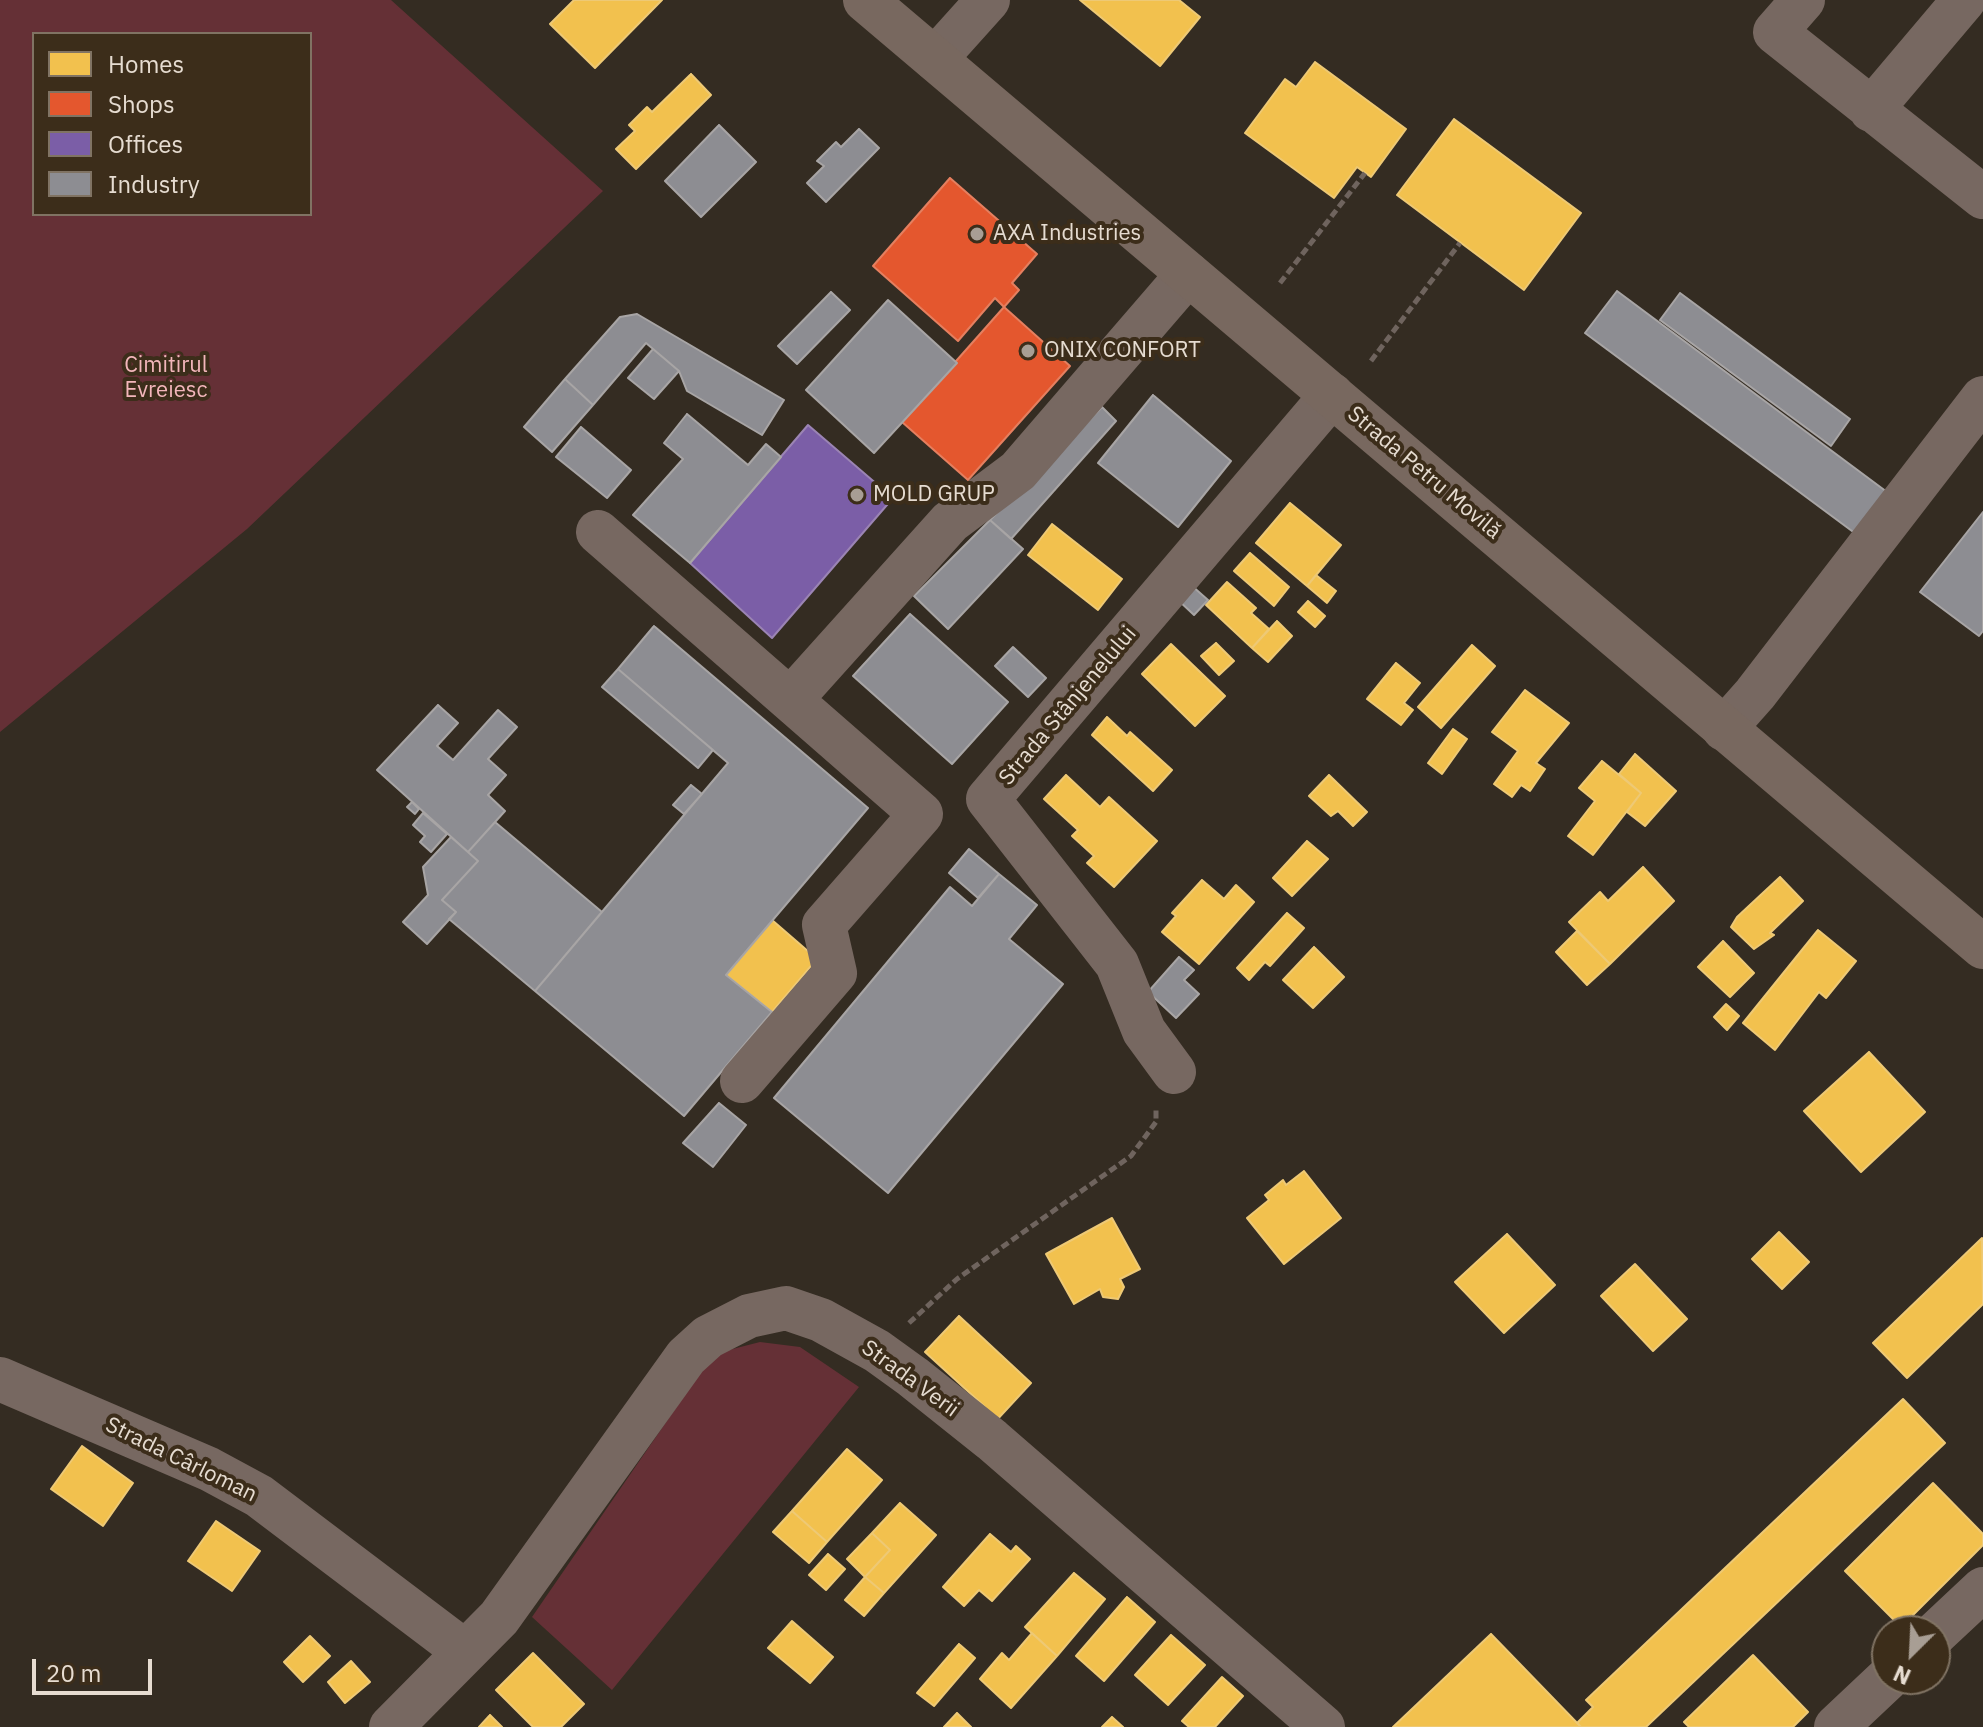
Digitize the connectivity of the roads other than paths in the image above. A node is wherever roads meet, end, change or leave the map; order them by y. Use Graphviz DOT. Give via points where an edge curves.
graph roads {
  1 [pos="865,0"];
  2 [pos="988,0"];
  3 [pos="1803,0"];
  4 [pos="1964,0"];
  5 [pos="935,59"];
  6 [pos="1871,110"];
  7 [pos="1983,197"];
  8 [pos="1188,274"];
  9 [pos="1332,395"];
  10 [pos="1983,398"];
  11 [pos="598,532"];
  12 [pos="791,699"];
  13 [pos="1724,729"];
  14 [pos="988,799"];
  15 [pos="921,814"];
  16 [pos="1983,947"];
  17 [pos="1174,1072"];
  18 [pos="742,1081"];
  19 [pos="0,1379"];
  20 [pos="1983,1589"];
  21 [pos="1951,1619"];
  22 [pos="464,1651"];
  23 [pos="1871,1694"];
  24 [pos="391,1727"];
  25 [pos="1323,1727"];
  26 [pos="1836,1727"];
  1 -- 5 [label="main road, Strada Petru Movilă"];
  2 -- 5 [label="street"];
  3 -- 6 [label="street" via="1775,32"];
  4 -- 6 [label="street"];
  5 -- 8 [label="main road, Strada Petru Movilă"];
  6 -- 7 [label="street"];
  8 -- 9 [label="main road, Strada Petru Movilă"];
  8 -- 12 [label="street" via="1018,471 950,522"];
  9 -- 13 [label="main road, Strada Petru Movilă"];
  9 -- 14 [label="street, Strada Stânjenelului"];
  10 -- 13 [label="street"];
  11 -- 12 [label="street"];
  12 -- 15 [label="street"];
  13 -- 16 [label="main road, Strada Petru Movilă"];
  14 -- 15 [label="street"];
  14 -- 17 [label="street, Strada Stânjenelului" via="1117,964 1144,1031"];
  15 -- 18 [label="street" via="824,925 835,973"];
  19 -- 22 [label="street, Strada Cârloman" via="209,1469 259,1496"];
  20 -- 21 [label="street"];
  22 -- 24 [label="street, Strada Verii"];
  22 -- 25 [label="street, Strada Verii" via="499,1618 670,1374 708,1337 749,1316 786,1308 821,1320 877,1351 992,1440"];
  23 -- 26 [label="street"];
}
